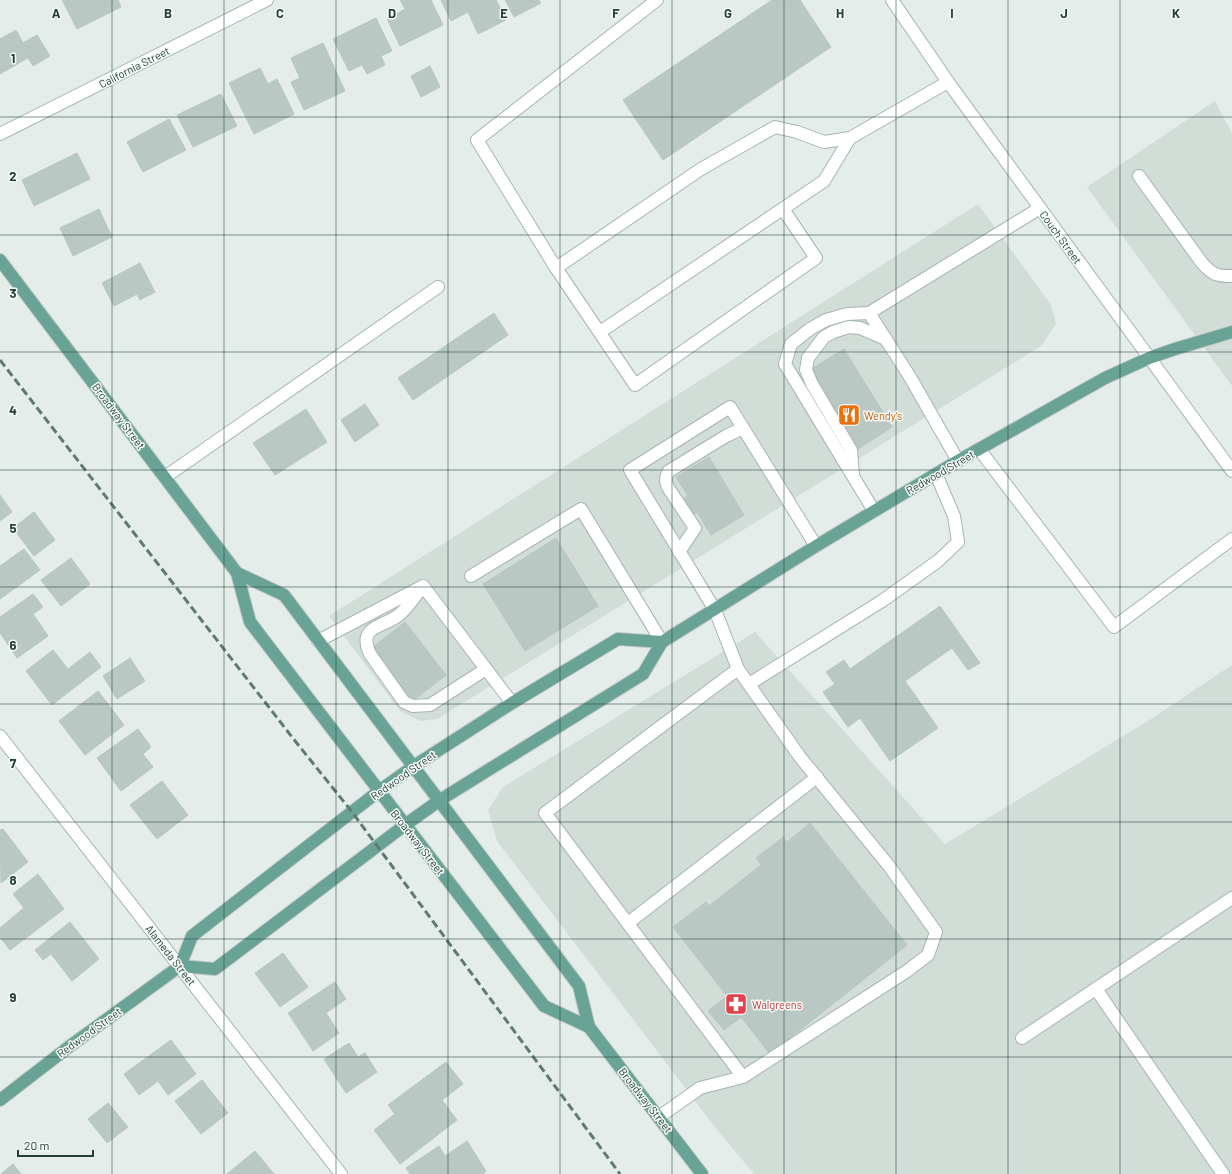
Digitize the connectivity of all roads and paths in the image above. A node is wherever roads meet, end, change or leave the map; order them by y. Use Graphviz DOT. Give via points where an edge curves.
graph roads {
  1 [pos="267,0"];
  2 [pos="657,0"];
  3 [pos="892,0"];
  4 [pos="948,82"];
  5 [pos="0,134"];
  6 [pos="850,138"];
  7 [pos="1138,176"];
  8 [pos="1040,208"];
  9 [pos="784,209"];
  10 [pos="0,260"];
  11 [pos="556,268"];
  12 [pos="1232,276"];
  13 [pos="438,287"];
  14 [pos="869,313"];
  15 [pos="600,332"];
  16 [pos="1232,332"];
  17 [pos="886,339"];
  18 [pos="1149,358"];
  19 [pos="743,428"];
  20 [pos="979,449"];
  21 [pos="958,461"];
  22 [pos="1232,471"];
  23 [pos="936,474"];
  24 [pos="165,477"];
  25 [pos="854,477"];
  26 [pos="874,511"];
  27 [pos="1232,539"];
  28 [pos="816,546"];
  29 [pos="679,552"];
  30 [pos="237,573"];
  31 [pos="471,576"];
  32 [pos="423,586"];
  33 [pos="715,610"];
  34 [pos="318,641"];
  35 [pos="662,642"];
  36 [pos="486,669"];
  37 [pos="738,669"];
  38 [pos="749,684"];
  39 [pos="512,703"];
  40 [pos="0,736"];
  41 [pos="414,766"];
  42 [pos="817,777"];
  43 [pos="379,791"];
  44 [pos="440,800"];
  45 [pos="405,824"];
  46 [pos="1232,898"];
  47 [pos="628,923"];
  48 [pos="180,966"];
  49 [pos="1096,989"];
  50 [pos="589,1027"];
  51 [pos="1022,1038"];
  52 [pos="743,1077"];
  53 [pos="0,1100"];
  54 [pos="659,1117"];
  55 [pos="341,1174"];
  56 [pos="702,1174"];
  57 [pos="1223,1174"];
  1 -- 5 [label="street, California Street"];
  2 -- 11 [label="street" via="477,140"];
  3 -- 4 [label="street, Couch Street"];
  4 -- 6 [label="street"];
  4 -- 8 [label="street, Couch Street"];
  6 -- 9 [label="street" via="824,181"];
  6 -- 11 [label="street" via="824,142 775,127 701,169"];
  7 -- 12 [label="street" via="1211,273"];
  8 -- 14 [label="street"];
  8 -- 18 [label="street, Couch Street"];
  9 -- 15 [label="street"];
  9 -- 15 [label="street" via="816,258 635,385"];
  10 -- 24 [label="main road, Broadway Street"];
  11 -- 15 [label="street"];
  13 -- 24 [label="street"];
  14 -- 17 [label="street"];
  14 -- 25 [label="street" via="847,314 826,320 810,329 791,344 785,364"];
  16 -- 18 [label="main road, Redwood Street"];
  17 -- 21 [label="street"];
  17 -- 25 [label="street" via="860,328 850,327 824,337 808,358 806,370 812,384 851,450"];
  18 -- 20 [label="main road, Redwood Street" via="1092,384"];
  18 -- 22 [label="street, Couch Street"];
  19 -- 28 [label="street"];
  19 -- 29 [label="street" via="669,471 666,476 669,489 695,528"];
  19 -- 29 [label="street" via="730,407 630,470"];
  20 -- 21 [label="main road, Redwood Street"];
  20 -- 27 [label="street" via="1114,627"];
  21 -- 23 [label="main road, Redwood Street"];
  23 -- 26 [label="main road, Redwood Street"];
  23 -- 38 [label="street" via="954,516 958,542 938,562 882,601"];
  24 -- 30 [label="main road, Broadway Street"];
  25 -- 26 [label="street"];
  26 -- 28 [label="main road, Redwood Street"];
  28 -- 33 [label="main road, Redwood Street"];
  29 -- 33 [label="street"];
  30 -- 34 [label="main road, Broadway Street" via="284,595"];
  30 -- 43 [label="main road, Broadway Street" via="250,622"];
  31 -- 35 [label="street" via="581,509"];
  32 -- 34 [label="street"];
  32 -- 36 [label="street"];
  32 -- 36 [label="street" via="400,615 372,628 366,646 404,702 413,706 430,705"];
  33 -- 35 [label="main road, Redwood Street"];
  33 -- 37 [label="street"];
  34 -- 41 [label="main road, Broadway Street"];
  35 -- 39 [label="main road, Redwood Street" via="618,639"];
  35 -- 44 [label="main road, Redwood Street" via="643,674"];
  36 -- 39 [label="street"];
  37 -- 38 [label="street"];
  37 -- 47 [label="street" via="545,813"];
  38 -- 42 [label="street"];
  39 -- 41 [label="main road, Redwood Street"];
  40 -- 48 [label="street, Alameda Street"];
  41 -- 43 [label="main road, Redwood Street"];
  41 -- 44 [label="main road, Broadway Street"];
  42 -- 47 [label="street"];
  42 -- 52 [label="street" via="889,866 936,932 928,955 907,971"];
  43 -- 45 [label="main road, Broadway Street"];
  43 -- 48 [label="main road, Redwood Street" via="192,936"];
  44 -- 45 [label="main road, Redwood Street"];
  44 -- 50 [label="main road, Broadway Street" via="579,986"];
  45 -- 48 [label="main road, Redwood Street" via="215,969"];
  45 -- 50 [label="main road, Broadway Street" via="544,1006"];
  46 -- 49 [label="street"];
  47 -- 52 [label="street"];
  48 -- 53 [label="main road, Redwood Street"];
  48 -- 55 [label="street, Alameda Street"];
  49 -- 51 [label="street"];
  49 -- 57 [label="street"];
  50 -- 54 [label="main road, Broadway Street"];
  52 -- 54 [label="street" via="700,1088"];
  54 -- 56 [label="main road, Broadway Street"];
}
